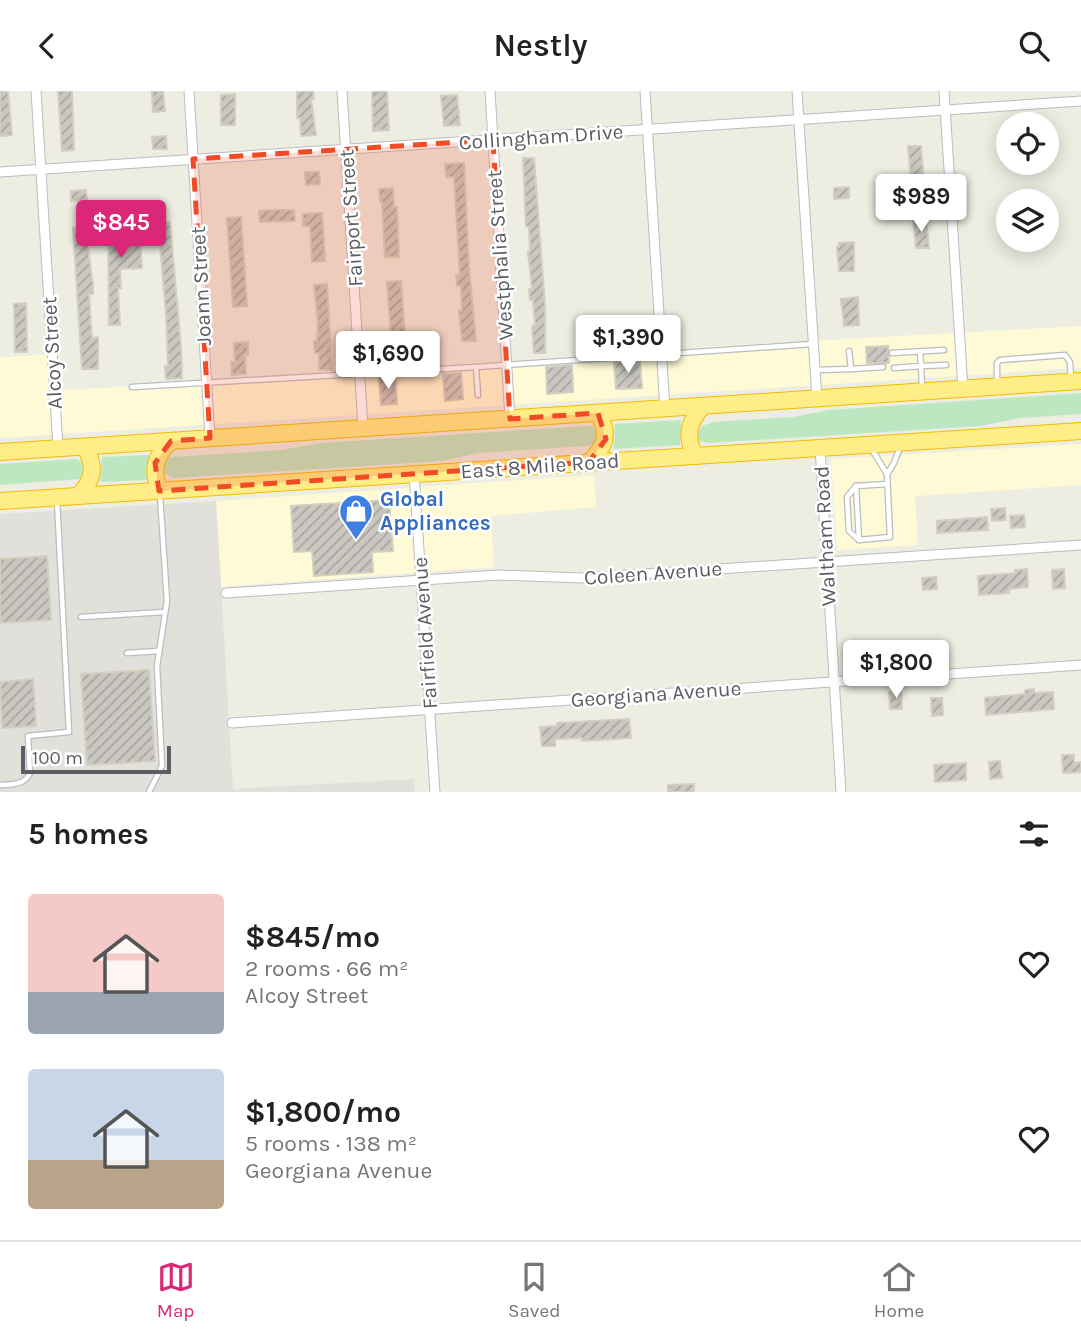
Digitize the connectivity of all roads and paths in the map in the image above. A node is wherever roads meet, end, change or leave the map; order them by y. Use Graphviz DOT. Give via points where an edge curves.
graph roads {
  1 [pos="36,91"];
  2 [pos="189,91"];
  3 [pos="342,91"];
  4 [pos="490,91"];
  5 [pos="645,91"];
  6 [pos="797,91"];
  7 [pos="944,91"];
  8 [pos="1081,101"];
  9 [pos="946,110"];
  10 [pos="799,119"];
  11 [pos="647,129"];
  12 [pos="493,140"];
  13 [pos="346,149"];
  14 [pos="193,159"];
  15 [pos="41,169"];
  16 [pos="0,172"];
  17 [pos="814,344"];
  18 [pos="944,350"];
  19 [pos="849,351"];
  20 [pos="920,352"];
  21 [pos="892,353"];
  22 [pos="662,354"];
  23 [pos="507,365"];
  24 [pos="946,365"];
  25 [pos="921,366"];
  26 [pos="476,367"];
  27 [pos="883,367"];
  28 [pos="894,367"];
  29 [pos="850,369"];
  30 [pos="815,370"];
  31 [pos="361,374"];
  32 [pos="1076,382"];
  33 [pos="206,384"];
  34 [pos="132,387"];
  35 [pos="997,387"];
  36 [pos="963,389"];
  37 [pos="922,392"];
  38 [pos="478,395"];
  39 [pos="817,399"];
  40 [pos="703,406"];
  41 [pos="665,408"];
  42 [pos="598,413"];
  43 [pos="510,419"];
  44 [pos="363,428"];
  45 [pos="1081,431"];
  46 [pos="209,438"];
  47 [pos="171,441"];
  48 [pos="902,443"];
  49 [pos="869,445"];
  50 [pos="85,447"];
  51 [pos="58,448"];
  52 [pos="820,448"];
  53 [pos="0,452"];
  54 [pos="695,456"];
  55 [pos="589,462"];
  56 [pos="414,474"];
  57 [pos="887,474"];
  58 [pos="887,484"];
  59 [pos="856,486"];
  60 [pos="159,491"];
  61 [pos="78,496"];
  62 [pos="56,498"];
  63 [pos="0,501"];
  64 [pos="859,540"];
  65 [pos="1081,545"];
  66 [pos="827,562"];
  67 [pos="421,581"];
  68 [pos="226,593"];
  69 [pos="164,612"];
  70 [pos="81,617"];
  71 [pos="159,651"];
  72 [pos="127,653"];
  73 [pos="1081,665"];
  74 [pos="834,682"];
  75 [pos="430,709"];
  76 [pos="232,723"];
  77 [pos="0,785"];
  78 [pos="149,792"];
  79 [pos="435,792"];
  80 [pos="841,792"];
  1 -- 15 [label="street, Alcoy Street"];
  2 -- 14 [label="street, Joann Street"];
  3 -- 13 [label="street, Fairport Street"];
  4 -- 12 [label="street, Westphalia Street"];
  5 -- 11 [label="street"];
  6 -- 10 [label="street"];
  7 -- 9 [label="street"];
  8 -- 9 [label="street, Collingham Drive"];
  9 -- 10 [label="street, Collingham Drive"];
  9 -- 36 [label="street"];
  10 -- 11 [label="street, Collingham Drive"];
  10 -- 17 [label="street"];
  11 -- 12 [label="street, Collingham Drive"];
  11 -- 22 [label="street"];
  12 -- 13 [label="street, Collingham Drive"];
  12 -- 23 [label="street, Westphalia Street"];
  13 -- 14 [label="street, Collingham Drive"];
  13 -- 31 [label="street, Fairport Street"];
  14 -- 15 [label="street, Collingham Drive"];
  14 -- 33 [label="street, Joann Street"];
  15 -- 16 [label="street, Collingham Drive"];
  15 -- 51 [label="street, Alcoy Street"];
  17 -- 22 [label="lane"];
  17 -- 30 [label="street"];
  18 -- 20 [label="lane"];
  19 -- 29 [label="lane"];
  20 -- 21 [label="lane"];
  20 -- 25 [label="lane"];
  22 -- 23 [label="lane"];
  22 -- 41 [label="street"];
  23 -- 26 [label="lane"];
  23 -- 43 [label="street, Westphalia Street"];
  24 -- 25 [label="lane"];
  25 -- 28 [label="lane"];
  25 -- 37 [label="lane"];
  26 -- 31 [label="lane"];
  26 -- 38 [label="lane"];
  27 -- 29 [label="lane"];
  29 -- 30 [label="lane"];
  30 -- 39 [label="street"];
  31 -- 33 [label="lane"];
  31 -- 44 [label="street, Fairport Street"];
  32 -- 35 [label="highway"];
  32 -- 35 [label="lane" via="1065,355 1000,360"];
  33 -- 34 [label="lane"];
  33 -- 46 [label="street, Joann Street"];
  35 -- 36 [label="highway"];
  36 -- 37 [label="highway"];
  37 -- 39 [label="highway"];
  39 -- 40 [label="highway"];
  40 -- 41 [label="highway"];
  40 -- 54 [label="highway" via="688,429"];
  41 -- 42 [label="highway"];
  42 -- 43 [label="highway"];
  42 -- 55 [label="highway" via="606,439"];
  43 -- 44 [label="highway"];
  44 -- 46 [label="highway"];
  45 -- 48 [label="highway, East 8 Mile Road"];
  46 -- 47 [label="highway"];
  47 -- 50 [label="highway"];
  47 -- 60 [label="highway" via="155,463"];
  48 -- 49 [label="highway, East 8 Mile Road"];
  48 -- 57 [label="lane"];
  49 -- 52 [label="highway, East 8 Mile Road"];
  49 -- 57 [label="lane"];
  50 -- 51 [label="highway"];
  50 -- 61 [label="highway" via="93,473"];
  51 -- 53 [label="highway"];
  52 -- 54 [label="highway, East 8 Mile Road"];
  52 -- 66 [label="street, Waltham Road"];
  54 -- 55 [label="highway, East 8 Mile Road"];
  55 -- 56 [label="highway, East 8 Mile Road"];
  56 -- 60 [label="highway, East 8 Mile Road"];
  56 -- 67 [label="street, Fairfield Avenue"];
  57 -- 58 [label="lane"];
  58 -- 59 [label="lane"];
  58 -- 64 [label="lane" via="890,537"];
  59 -- 64 [label="lane"];
  59 -- 64 [label="lane" via="847,497 849,531"];
  60 -- 61 [label="highway, East 8 Mile Road"];
  60 -- 69 [label="lane" via="166,575"];
  61 -- 62 [label="highway, East 8 Mile Road"];
  62 -- 63 [label="highway, East 8 Mile Road"];
  62 -- 77 [label="lane" via="69,733 28,736 28,778"];
  65 -- 66 [label="street, Coleen Avenue"];
  66 -- 67 [label="street, Coleen Avenue" via="583,578 519,575"];
  66 -- 74 [label="street, Waltham Road"];
  67 -- 68 [label="street, Coleen Avenue"];
  67 -- 75 [label="street, Fairfield Avenue"];
  69 -- 70 [label="lane"];
  69 -- 71 [label="lane"];
  71 -- 72 [label="lane"];
  71 -- 78 [label="lane" via="162,766"];
  73 -- 74 [label="street, Georgiana Avenue"];
  74 -- 75 [label="street, Georgiana Avenue"];
  74 -- 80 [label="street, Waltham Road"];
  75 -- 76 [label="street, Georgiana Avenue"];
  75 -- 79 [label="street, Fairfield Avenue"];
}
